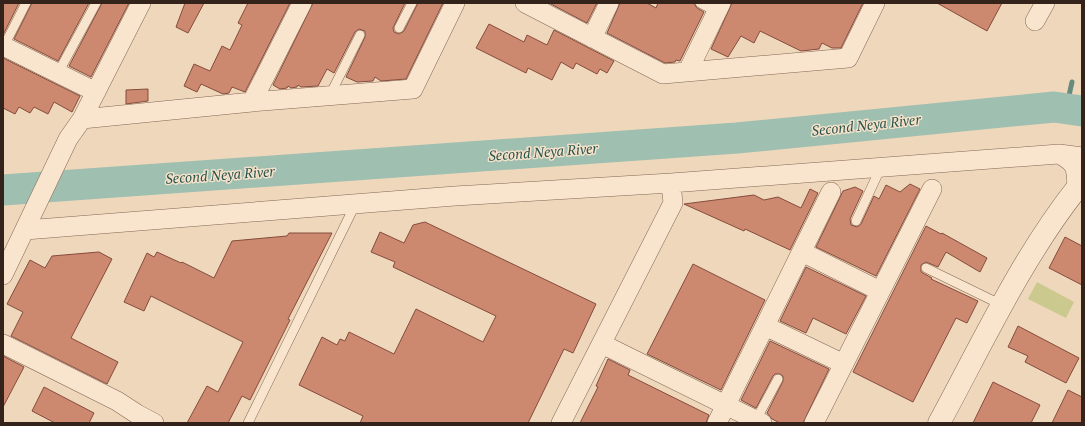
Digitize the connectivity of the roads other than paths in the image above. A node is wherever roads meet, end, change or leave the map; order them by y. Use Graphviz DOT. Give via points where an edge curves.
graph roads {
  1 [pos="26,3"];
  2 [pos="96,3"];
  3 [pos="141,3"];
  4 [pos="301,3"];
  5 [pos="412,3"];
  6 [pos="455,3"];
  7 [pos="609,3"];
  8 [pos="700,3"];
  9 [pos="875,3"];
  10 [pos="1045,3"];
  11 [pos="530,4"];
  12 [pos="719,7"];
  13 [pos="1035,21"];
  14 [pos="399,28"];
  15 [pos="360,35"];
  16 [pos="592,38"];
  17 [pos="4,46"];
  18 [pos="688,71"];
  19 [pos="58,73"];
  20 [pos="96,92"];
  21 [pos="330,95"];
  22 [pos="252,102"];
  23 [pos="82,120"];
  24 [pos="1059,154"];
  25 [pos="1082,157"];
  26 [pos="882,167"];
  27 [pos="671,184"];
  28 [pos="1080,186"];
  29 [pos="932,188"];
  30 [pos="831,192"];
  31 [pos="355,205"];
  32 [pos="856,221"];
  33 [pos="27,225"];
  34 [pos="802,252"];
  35 [pos="926,268"];
  36 [pos="3,275"];
  37 [pos="880,291"];
  38 [pos="1003,306"];
  39 [pos="765,326"];
  40 [pos="3,344"];
  41 [pos="602,344"];
  42 [pos="844,364"];
  43 [pos="778,379"];
  44 [pos="726,405"];
  45 [pos="149,422"];
  46 [pos="759,422"];
  47 [pos="248,423"];
  48 [pos="562,423"];
  49 [pos="718,423"];
  50 [pos="814,423"];
  51 [pos="939,423"];
  1 -- 17 [label="lane"];
  2 -- 19 [label="lane"];
  3 -- 20 [label="street"];
  4 -- 22 [label="street"];
  5 -- 14 [label="lane"];
  6 -- 21 [label="street" via="412,89"];
  7 -- 16 [label="street"];
  8 -- 12 [label="lane"];
  9 -- 18 [label="street" via="848,58"];
  10 -- 13 [label="street"];
  11 -- 16 [label="street"];
  12 -- 18 [label="street"];
  15 -- 21 [label="lane"];
  16 -- 18 [label="street" via="663,74"];
  17 -- 19 [label="street"];
  19 -- 20 [label="street"];
  20 -- 23 [label="street"];
  21 -- 22 [label="street"];
  22 -- 23 [label="street"];
  23 -- 33 [label="street" via="68,139"];
  24 -- 25 [label="street"];
  24 -- 26 [label="street"];
  24 -- 28 [label="street" via="1071,161 1076,168"];
  26 -- 27 [label="street"];
  26 -- 32 [label="lane"];
  27 -- 31 [label="street" via="455,196"];
  27 -- 41 [label="street" via="673,203"];
  28 -- 38 [label="street" via="1060,209 1032,252"];
  29 -- 37 [label="street"];
  30 -- 34 [label="street"];
  31 -- 33 [label="street"];
  31 -- 47 [label="lane"];
  33 -- 36 [label="street"];
  34 -- 37 [label="street"];
  34 -- 39 [label="street"];
  35 -- 38 [label="lane"];
  37 -- 42 [label="street"];
  38 -- 51 [label="street"];
  39 -- 42 [label="street"];
  39 -- 44 [label="street"];
  40 -- 45 [label="street" via="117,401"];
  41 -- 44 [label="street"];
  41 -- 48 [label="street"];
  42 -- 50 [label="street"];
  43 -- 46 [label="lane"];
  44 -- 46 [label="street"];
  44 -- 49 [label="street"];
}
